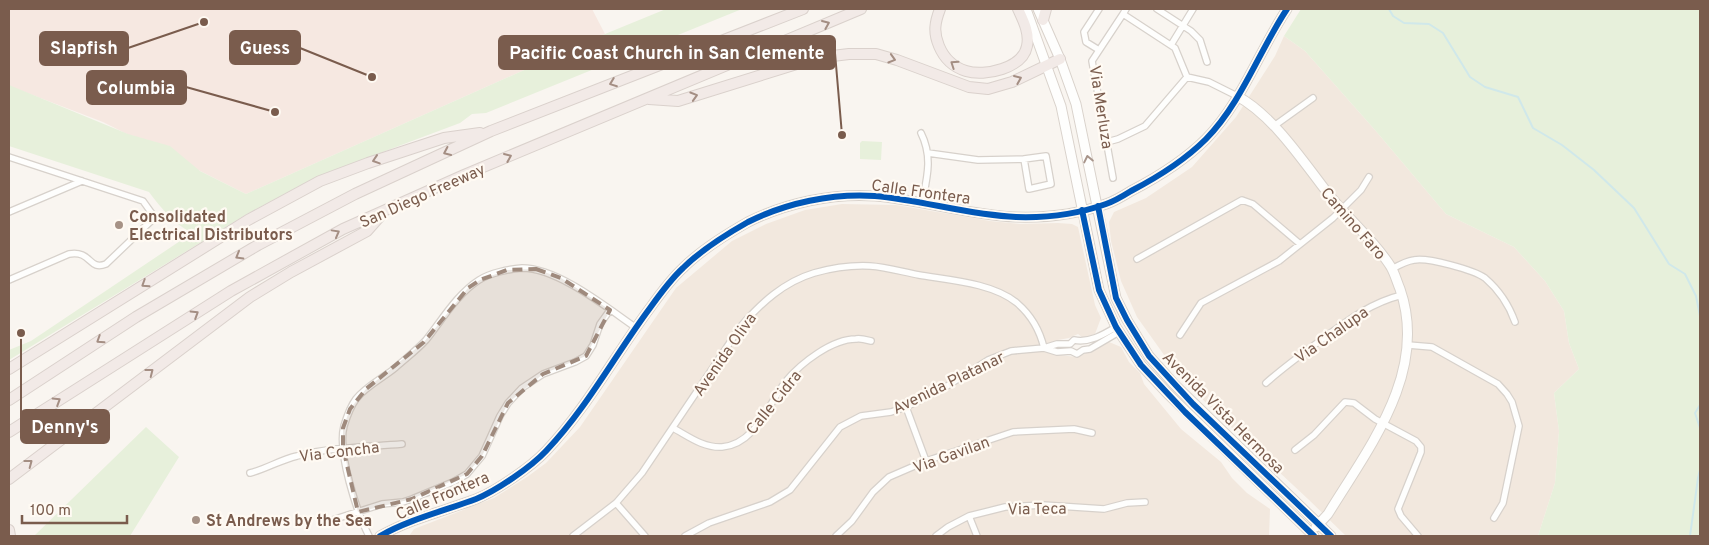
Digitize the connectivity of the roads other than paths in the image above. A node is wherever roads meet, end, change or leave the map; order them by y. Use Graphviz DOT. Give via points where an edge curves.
graph roads {
  1 [pos="785,9"];
  2 [pos="803,9"];
  3 [pos="862,9"];
  4 [pos="940,9"];
  5 [pos="1018,9"];
  6 [pos="1026,9"];
  7 [pos="1038,9"];
  8 [pos="1046,9"];
  9 [pos="1099,9"];
  10 [pos="1157,9"];
  11 [pos="1194,9"];
  12 [pos="1287,9"];
  13 [pos="1124,11"];
  14 [pos="1042,20"];
  15 [pos="1183,26"];
  16 [pos="740,33"];
  17 [pos="1171,45"];
  18 [pos="1099,50"];
  19 [pos="1060,60"];
  20 [pos="1207,62"];
  21 [pos="1047,66"];
  22 [pos="1187,78"];
  23 [pos="1237,96"];
  24 [pos="1312,98"];
  25 [pos="646,99"];
  26 [pos="1274,126"];
  27 [pos="491,131"];
  28 [pos="921,134"];
  29 [pos="1107,142"];
  30 [pos="928,153"];
  31 [pos="9,157"];
  32 [pos="1024,159"];
  33 [pos="1369,177"];
  34 [pos="1113,178"];
  35 [pos="82,181"];
  36 [pos="922,203"];
  37 [pos="1098,206"];
  38 [pos="1082,210"];
  39 [pos="1341,210"];
  40 [pos="9,212"];
  41 [pos="383,212"];
  42 [pos="1300,244"];
  43 [pos="1137,259"];
  44 [pos="1392,269"];
  45 [pos="9,280"];
  46 [pos="1402,295"];
  47 [pos="610,310"];
  48 [pos="1516,322"];
  49 [pos="635,327"];
  50 [pos="1117,329"];
  51 [pos="1180,335"];
  52 [pos="871,341"];
  53 [pos="1080,341"];
  54 [pos="1070,344"];
  55 [pos="1408,345"];
  56 [pos="1044,348"];
  57 [pos="1083,350"];
  58 [pos="1071,351"];
  59 [pos="9,369"];
  60 [pos="1266,383"];
  61 [pos="11,398"];
  62 [pos="906,407"];
  63 [pos="1384,423"];
  64 [pos="673,428"];
  65 [pos="12,430"];
  66 [pos="1092,433"];
  67 [pos="402,444"];
  68 [pos="343,448"];
  69 [pos="1295,450"];
  70 [pos="926,461"];
  71 [pos="250,474"];
  72 [pos="9,479"];
  73 [pos="1145,502"];
  74 [pos="616,503"];
  75 [pos="358,512"];
  76 [pos="969,516"];
  77 [pos="1494,518"];
  78 [pos="323,523"];
  79 [pos="1319,524"];
  80 [pos="9,530"];
  81 [pos="1310,535"];
  82 [pos="10,536"];
  83 [pos="369,536"];
  84 [pos="380,536"];
  85 [pos="573,536"];
  86 [pos="645,536"];
  87 [pos="685,536"];
  88 [pos="836,536"];
  89 [pos="936,536"];
  90 [pos="977,536"];
  91 [pos="1331,536"];
  92 [pos="1418,536"];
  1 -- 16 [label="highway"];
  2 -- 16 [label="highway, San Diego Freeway"];
  25 -- 3 [label="highway, San Diego Freeway, one-way"];
  5 -- 4 [label="highway, one-way" via="1027,33 1026,51 1014,64 977,73 956,66 942,52 934,28"];
  6 -- 21 [label="street, Avenida Vista Hermosa"];
  7 -- 14 [label="street, Avenida Vista Hermosa"];
  8 -- 14 [label="highway"];
  9 -- 18 [label="street" via="1084,32 1086,42"];
  10 -- 15 [label="street"];
  11 -- 15 [label="street"];
  12 -- 23 [label="street, Calle Frontera"];
  13 -- 17 [label="street"];
  13 -- 18 [label="street, Via Merluza"];
  14 -- 19 [label="street, Avenida Vista Hermosa"];
  15 -- 17 [label="street"];
  15 -- 20 [label="street" via="1200,40"];
  16 -- 27 [label="highway, San Diego Freeway, one-way"];
  17 -- 22 [label="street"];
  18 -- 29 [label="street, Via Merluza" via="1092,61"];
  19 -- 21 [label="highway"];
  37 -- 19 [label="street, Avenida Vista Hermosa, one-way" via="1076,104"];
  25 -- 21 [label="highway, one-way" via="678,101 816,58 849,54 876,54 969,87 988,89"];
  21 -- 38 [label="street, Avenida Vista Hermosa" via="1060,106"];
  22 -- 23 [label="street" via="1209,82"];
  22 -- 29 [label="street" via="1145,126"];
  23 -- 26 [label="street, Camino Faro"];
  23 -- 37 [label="street, Calle Frontera" via="1207,138 1165,173 1110,203"];
  24 -- 26 [label="street"];
  41 -- 25 [label="highway, San Diego Freeway, one-way"];
  26 -- 39 [label="street, Camino Faro"];
  27 -- 59 [label="highway, one-way" via="444,138 320,182 232,230"];
  27 -- 61 [label="highway, San Diego Freeway, one-way" via="355,194 258,245 136,316"];
  28 -- 30 [label="street"];
  29 -- 34 [label="street, Via Merluza"];
  30 -- 32 [label="street" via="978,160"];
  30 -- 36 [label="street"];
  31 -- 35 [label="street"];
  32 -- 32 [label="street" via="1046,156 1051,184 1029,189"];
  33 -- 39 [label="street"];
  35 -- 40 [label="street"];
  35 -- 45 [label="street" via="143,201 153,216 151,221 106,264 94,265 78,252"];
  36 -- 38 [label="street, Calle Frontera" via="1017,217 1045,217"];
  36 -- 49 [label="street, Calle Frontera" via="876,196 821,199 791,205 749,222 708,246 682,268"];
  37 -- 38 [label="street, Calle Frontera"];
  37 -- 79 [label="street, Avenida Vista Hermosa" via="1116,298 1149,356 1193,404"];
  38 -- 50 [label="street, Avenida Vista Hermosa" via="1098,290"];
  39 -- 42 [label="street"];
  39 -- 44 [label="street, Camino Faro"];
  65 -- 41 [label="highway, San Diego Freeway, one-way" via="231,291 343,229"];
  72 -- 41 [label="highway, one-way" via="250,297 367,231"];
  42 -- 43 [label="street" via="1253,204 1242,200"];
  42 -- 51 [label="street" via="1270,266 1201,303"];
  44 -- 46 [label="street, Camino Faro"];
  44 -- 48 [label="street" via="1415,259 1427,259 1483,276 1509,305"];
  46 -- 55 [label="street, Camino Faro"];
  46 -- 60 [label="street, Via Chalupa" via="1359,312"];
  47 -- 49 [label="street"];
  47 -- 68 [label="street" via="555,276 536,269 507,270 480,280 468,288 424,342 357,398 343,428"];
  47 -- 75 [label="street" via="586,356 543,374 522,388 508,403 482,456 467,474 412,500 382,504"];
  49 -- 84 [label="street, Calle Frontera" via="577,415 545,452 515,476 480,497"];
  50 -- 53 [label="street, Avenida Platanar"];
  50 -- 57 [label="street, Avenida Platanar"];
  50 -- 81 [label="street, Avenida Vista Hermosa" via="1141,365 1166,392"];
  52 -- 64 [label="street, Calle Cidra" via="857,338 836,343 810,358 787,381 755,428 741,440 722,447 700,444"];
  53 -- 54 [label="street, Avenida Platanar" via="1074,340"];
  53 -- 57 [label="street"];
  54 -- 56 [label="street, Avenida Platanar"];
  54 -- 58 [label="street"];
  55 -- 63 [label="street, Camino Faro" via="1405,366"];
  55 -- 77 [label="street" via="1432,347 1498,384 1512,402 1519,426 1503,504"];
  56 -- 58 [label="street, Avenida Platanar" via="1057,352"];
  56 -- 62 [label="street, Avenida Platanar" via="1011,352 988,360"];
  56 -- 64 [label="street, Avenida Oliva" via="1041,334 1029,315 1016,302 992,290 871,266 843,266 812,273 780,289 759,305 741,326"];
  57 -- 58 [label="street, Avenida Platanar" via="1077,354"];
  62 -- 70 [label="street"];
  62 -- 87 [label="street, Avenida Platanar" via="861,416 840,427 790,490 770,502 709,523"];
  63 -- 69 [label="street" via="1346,402"];
  63 -- 79 [label="street, Camino Faro"];
  63 -- 92 [label="street" via="1421,447 1398,509"];
  64 -- 74 [label="street, Avenida Oliva" via="642,473"];
  66 -- 70 [label="street, Via Gavilan" via="1074,429 1013,432"];
  67 -- 68 [label="street, Via Concha"];
  68 -- 71 [label="street, Via Concha" via="280,461"];
  68 -- 75 [label="street"];
  70 -- 88 [label="street, Via Gavilan" via="889,477"];
  73 -- 76 [label="street, Via Teca" via="1104,509 1043,505 1006,507"];
  74 -- 85 [label="street, Avenida Oliva"];
  74 -- 86 [label="street"];
  75 -- 78 [label="street"];
  75 -- 83 [label="street"];
  76 -- 89 [label="street, Via Teca"];
  76 -- 90 [label="street"];
  79 -- 81 [label="street, Camino Faro"];
  79 -- 91 [label="street, Avenida Vista Hermosa"];
  80 -- 82 [label="highway"];
}
